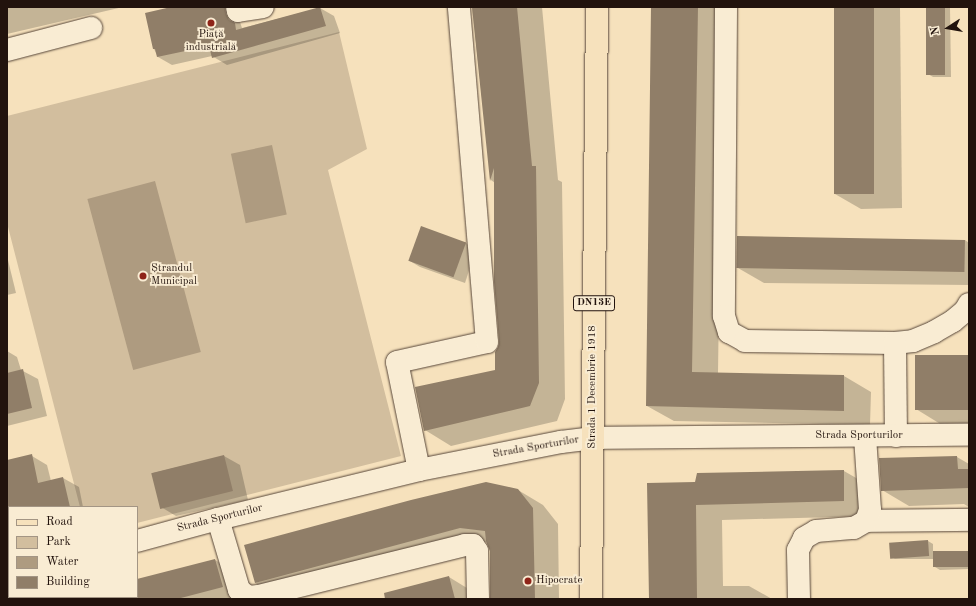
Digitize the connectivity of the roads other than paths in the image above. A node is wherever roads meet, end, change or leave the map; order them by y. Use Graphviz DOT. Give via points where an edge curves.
graph roads {
  1 [pos="237,7"];
  2 [pos="263,7"];
  3 [pos="459,7"];
  4 [pos="597,7"];
  5 [pos="726,7"];
  6 [pos="91,28"];
  7 [pos="7,50"];
  8 [pos="969,304"];
  9 [pos="895,343"];
  10 [pos="969,435"];
  11 [pos="865,436"];
  12 [pos="896,436"];
  13 [pos="592,438"];
  14 [pos="419,470"];
  15 [pos="218,518"];
  16 [pos="969,520"];
  17 [pos="866,521"];
  18 [pos="138,540"];
  19 [pos="247,598"];
  20 [pos="478,599"];
  21 [pos="591,599"];
  22 [pos="799,599"];
  1 -- 2 [label="street" via="238,11"];
  3 -- 14 [label="street" via="487,342 396,362"];
  4 -- 13 [label="main road, Strada 1 Decembrie 1918 / DN13E"];
  5 -- 9 [label="street" via="724,316 729,332 745,340"];
  6 -- 7 [label="street"];
  8 -- 9 [label="street" via="953,322 913,341"];
  9 -- 12 [label="street"];
  10 -- 12 [label="street, Strada Sporturilor"];
  11 -- 12 [label="street, Strada Sporturilor"];
  11 -- 13 [label="street, Strada Sporturilor"];
  11 -- 17 [label="street" via="870,510"];
  13 -- 14 [label="street, Strada Sporturilor"];
  13 -- 21 [label="main road, Strada 1 Decembrie 1918 / DN13E"];
  14 -- 15 [label="street, Strada Sporturilor"];
  15 -- 18 [label="street, Strada Sporturilor"];
  15 -- 19 [label="street" via="238,590"];
  16 -- 17 [label="street"];
  17 -- 22 [label="street" via="854,528 816,531 804,538 798,550"];
  19 -- 20 [label="street" via="473,545 477,551"];
}
